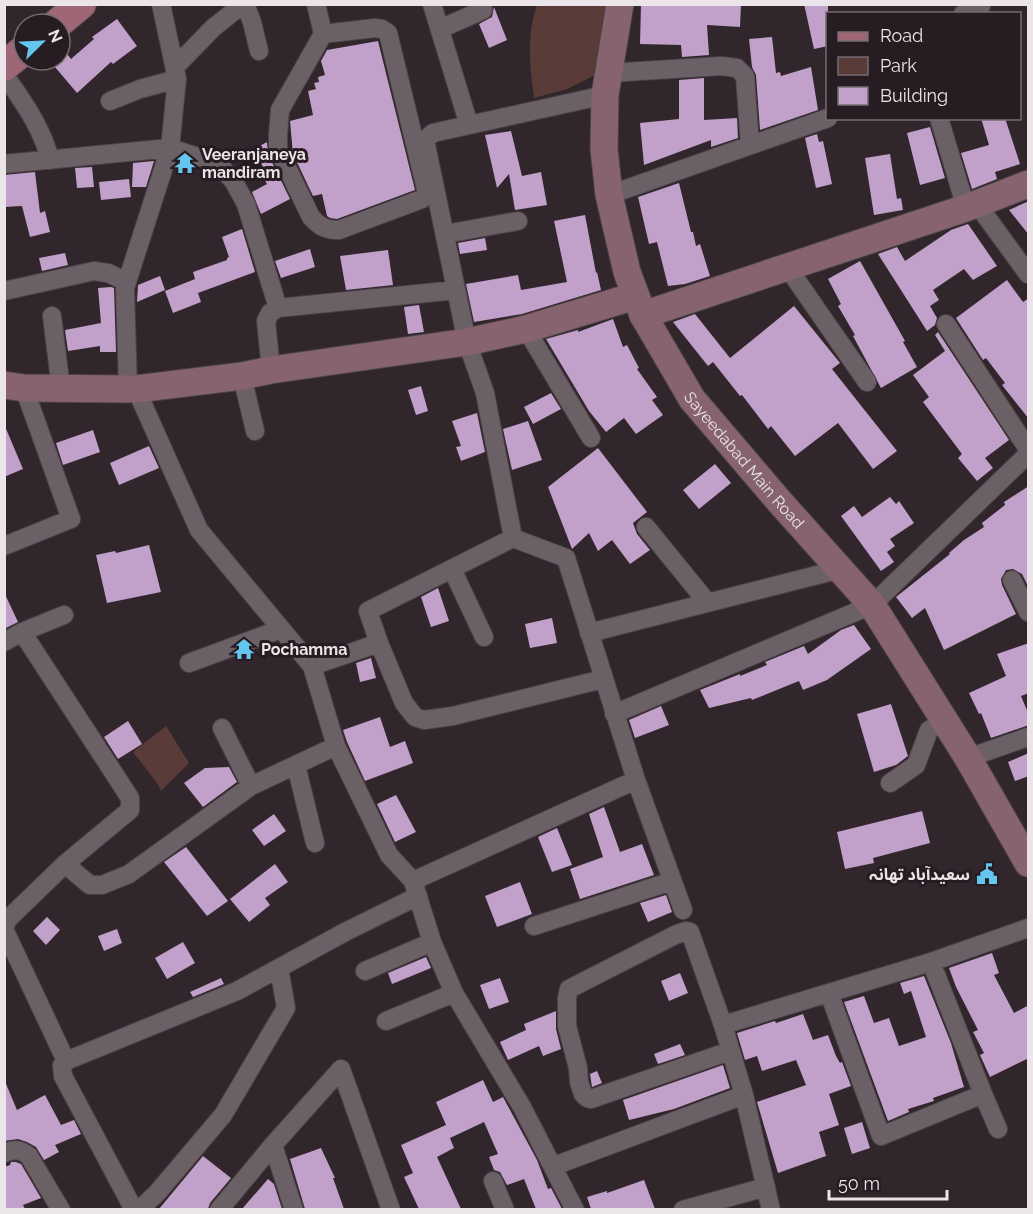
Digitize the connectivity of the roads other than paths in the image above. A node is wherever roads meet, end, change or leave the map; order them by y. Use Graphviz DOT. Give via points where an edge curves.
graph roads {
  1 [pos="161,4"];
  2 [pos="244,4"];
  3 [pos="316,4"];
  4 [pos="432,4"];
  5 [pos="620,4"];
  6 [pos="980,4"];
  7 [pos="483,10"];
  8 [pos="968,12"];
  9 [pos="440,29"];
  10 [pos="323,34"];
  11 [pos="259,51"];
  12 [pos="176,72"];
  13 [pos="4,74"];
  14 [pos="606,84"];
  15 [pos="110,101"];
  16 [pos="826,119"];
  17 [pos="940,120"];
  18 [pos="469,125"];
  19 [pos="420,141"];
  20 [pos="750,145"];
  21 [pos="170,148"];
  22 [pos="50,160"];
  23 [pos="4,164"];
  24 [pos="1029,184"];
  25 [pos="609,195"];
  26 [pos="972,206"];
  27 [pos="518,221"];
  28 [pos="445,234"];
  29 [pos="788,268"];
  30 [pos="1029,274"];
  31 [pos="127,282"];
  32 [pos="456,290"];
  33 [pos="4,291"];
  34 [pos="639,306"];
  35 [pos="278,308"];
  36 [pos="52,315"];
  37 [pos="946,324"];
  38 [pos="526,328"];
  39 [pos="467,342"];
  40 [pos="271,370"];
  41 [pos="242,376"];
  42 [pos="867,382"];
  43 [pos="14,387"];
  44 [pos="61,389"];
  45 [pos="132,389"];
  46 [pos="255,431"];
  47 [pos="591,438"];
  48 [pos="1029,449"];
  49 [pos="1029,454"];
  50 [pos="646,527"];
  51 [pos="513,538"];
  52 [pos="4,546"];
  53 [pos="452,569"];
  54 [pos="841,569"];
  55 [pos="1012,580"];
  56 [pos="707,602"];
  57 [pos="872,605"];
  58 [pos="1029,612"];
  59 [pos="64,615"];
  60 [pos="281,629"];
  61 [pos="22,632"];
  62 [pos="589,633"];
  63 [pos="484,638"];
  64 [pos="4,642"];
  65 [pos="379,643"];
  66 [pos="189,663"];
  67 [pos="312,666"];
  68 [pos="603,679"];
  69 [pos="614,714"];
  70 [pos="945,722"];
  71 [pos="222,728"];
  72 [pos="1029,737"];
  73 [pos="336,746"];
  74 [pos="968,758"];
  75 [pos="296,765"];
  76 [pos="636,780"];
  77 [pos="890,783"];
  78 [pos="251,786"];
  79 [pos="315,843"];
  80 [pos="1026,851"];
  81 [pos="65,864"];
  82 [pos="672,881"];
  83 [pos="415,888"];
  84 [pos="682,910"];
  85 [pos="534,926"];
  86 [pos="1029,927"];
  87 [pos="4,928"];
  88 [pos="432,942"];
  89 [pos="931,962"];
  90 [pos="279,968"];
  91 [pos="365,971"];
  92 [pos="454,993"];
  93 [pos="830,993"];
  94 [pos="386,1021"];
  95 [pos="723,1025"];
  96 [pos="730,1051"];
  97 [pos="66,1061"];
  98 [pos="983,1094"];
  99 [pos="744,1095"];
  100 [pos="998,1129"];
  101 [pos="273,1145"];
  102 [pos="4,1153"];
  103 [pos="554,1166"];
  104 [pos="493,1181"];
  105 [pos="766,1187"];
  106 [pos="61,1209"];
  107 [pos="134,1209"];
  108 [pos="139,1209"];
  109 [pos="219,1209"];
  110 [pos="294,1209"];
  111 [pos="391,1209"];
  112 [pos="505,1209"];
  113 [pos="575,1209"];
  114 [pos="683,1209"];
  115 [pos="771,1209"];
  1 -- 12 [label="street"];
  2 -- 11 [label="street"];
  2 -- 12 [label="street" via="213,28"];
  3 -- 10 [label="street"];
  4 -- 9 [label="street"];
  5 -- 14 [label="street, Sayeedabad Main Road"];
  6 -- 8 [label="street"];
  7 -- 9 [label="street"];
  9 -- 18 [label="street"];
  10 -- 19 [label="street" via="375,28 388,33"];
  10 -- 19 [label="street" via="280,110 278,135 278,149 318,225 326,230 339,230 423,199 427,193"];
  12 -- 15 [label="street"];
  12 -- 21 [label="street"];
  13 -- 22 [label="street" via="38,126"];
  14 -- 18 [label="street"];
  14 -- 20 [label="street" via="721,66 737,68 745,76"];
  14 -- 25 [label="street, Sayeedabad Main Road" via="604,149"];
  16 -- 20 [label="street"];
  17 -- 26 [label="street"];
  18 -- 19 [label="street" via="433,133"];
  19 -- 28 [label="street"];
  20 -- 25 [label="street"];
  21 -- 22 [label="street"];
  21 -- 31 [label="street"];
  21 -- 35 [label="street" via="214,162 234,182 246,204"];
  22 -- 23 [label="street"];
  24 -- 26 [label="street"];
  25 -- 34 [label="street, Sayeedabad Main Road"];
  26 -- 29 [label="street"];
  26 -- 30 [label="street"];
  27 -- 28 [label="street"];
  28 -- 32 [label="street"];
  29 -- 34 [label="street"];
  29 -- 42 [label="street"];
  31 -- 33 [label="street" via="94,271"];
  31 -- 45 [label="street"];
  32 -- 35 [label="street"];
  32 -- 39 [label="street"];
  34 -- 38 [label="street"];
  34 -- 54 [label="street, Sayeedabad Main Road" via="692,399"];
  35 -- 40 [label="street" via="266,321"];
  36 -- 44 [label="street"];
  37 -- 48 [label="street"];
  38 -- 39 [label="street"];
  38 -- 47 [label="street"];
  39 -- 40 [label="street"];
  39 -- 51 [label="street" via="485,393"];
  40 -- 41 [label="street"];
  41 -- 45 [label="street"];
  41 -- 46 [label="street"];
  43 -- 44 [label="street"];
  43 -- 52 [label="street" via="70,519"];
  44 -- 45 [label="street"];
  45 -- 60 [label="street" via="199,530"];
  49 -- 57 [label="street"];
  50 -- 56 [label="street"];
  51 -- 53 [label="street"];
  51 -- 62 [label="street" via="566,558"];
  53 -- 63 [label="street"];
  53 -- 65 [label="street" via="368,611"];
  54 -- 56 [label="street"];
  54 -- 57 [label="street, Sayeedabad Main Road"];
  55 -- 58 [label="street"];
  56 -- 62 [label="street"];
  57 -- 69 [label="street"];
  57 -- 70 [label="street, Sayeedabad Main Road"];
  59 -- 61 [label="street"];
  60 -- 66 [label="street"];
  60 -- 67 [label="street"];
  61 -- 64 [label="street"];
  61 -- 81 [label="street" via="130,798 130,810"];
  62 -- 68 [label="street"];
  65 -- 67 [label="street"];
  65 -- 68 [label="street" via="404,703 415,717 424,720"];
  67 -- 73 [label="street"];
  68 -- 69 [label="street"];
  69 -- 76 [label="street"];
  70 -- 74 [label="street, Sayeedabad Main Road"];
  70 -- 77 [label="street" via="929,730 916,765"];
  71 -- 78 [label="street"];
  72 -- 74 [label="street"];
  73 -- 75 [label="street"];
  73 -- 83 [label="street" via="389,855"];
  74 -- 80 [label="street, Sayeedabad Main Road"];
  75 -- 78 [label="street"];
  75 -- 79 [label="street"];
  76 -- 82 [label="street"];
  76 -- 83 [label="street"];
  78 -- 81 [label="street" via="129,874 95,886"];
  81 -- 87 [label="street" via="8,919"];
  82 -- 84 [label="street"];
  82 -- 85 [label="street"];
  83 -- 88 [label="street"];
  83 -- 90 [label="street"];
  86 -- 89 [label="street"];
  87 -- 97 [label="street"];
  88 -- 91 [label="street"];
  88 -- 92 [label="street"];
  89 -- 93 [label="street"];
  89 -- 98 [label="street"];
  90 -- 97 [label="street" via="237,991"];
  90 -- 108 [label="street" via="286,1008 223,1114"];
  92 -- 94 [label="street"];
  92 -- 103 [label="street"];
  93 -- 95 [label="street"];
  93 -- 98 [label="street" via="881,1136"];
  95 -- 96 [label="street"];
  95 -- 96 [label="street" via="690,932 686,931 569,989 567,998 567,1026 579,1082 587,1098"];
  96 -- 99 [label="street"];
  97 -- 107 [label="street" via="62,1065 63,1076"];
  98 -- 100 [label="street"];
  99 -- 103 [label="street"];
  99 -- 105 [label="street"];
  101 -- 109 [label="street"];
  101 -- 110 [label="street"];
  101 -- 111 [label="street" via="341,1069"];
  102 -- 106 [label="street" via="23,1151"];
  103 -- 113 [label="street"];
  104 -- 112 [label="street"];
  105 -- 114 [label="street"];
  105 -- 115 [label="street"];
}
